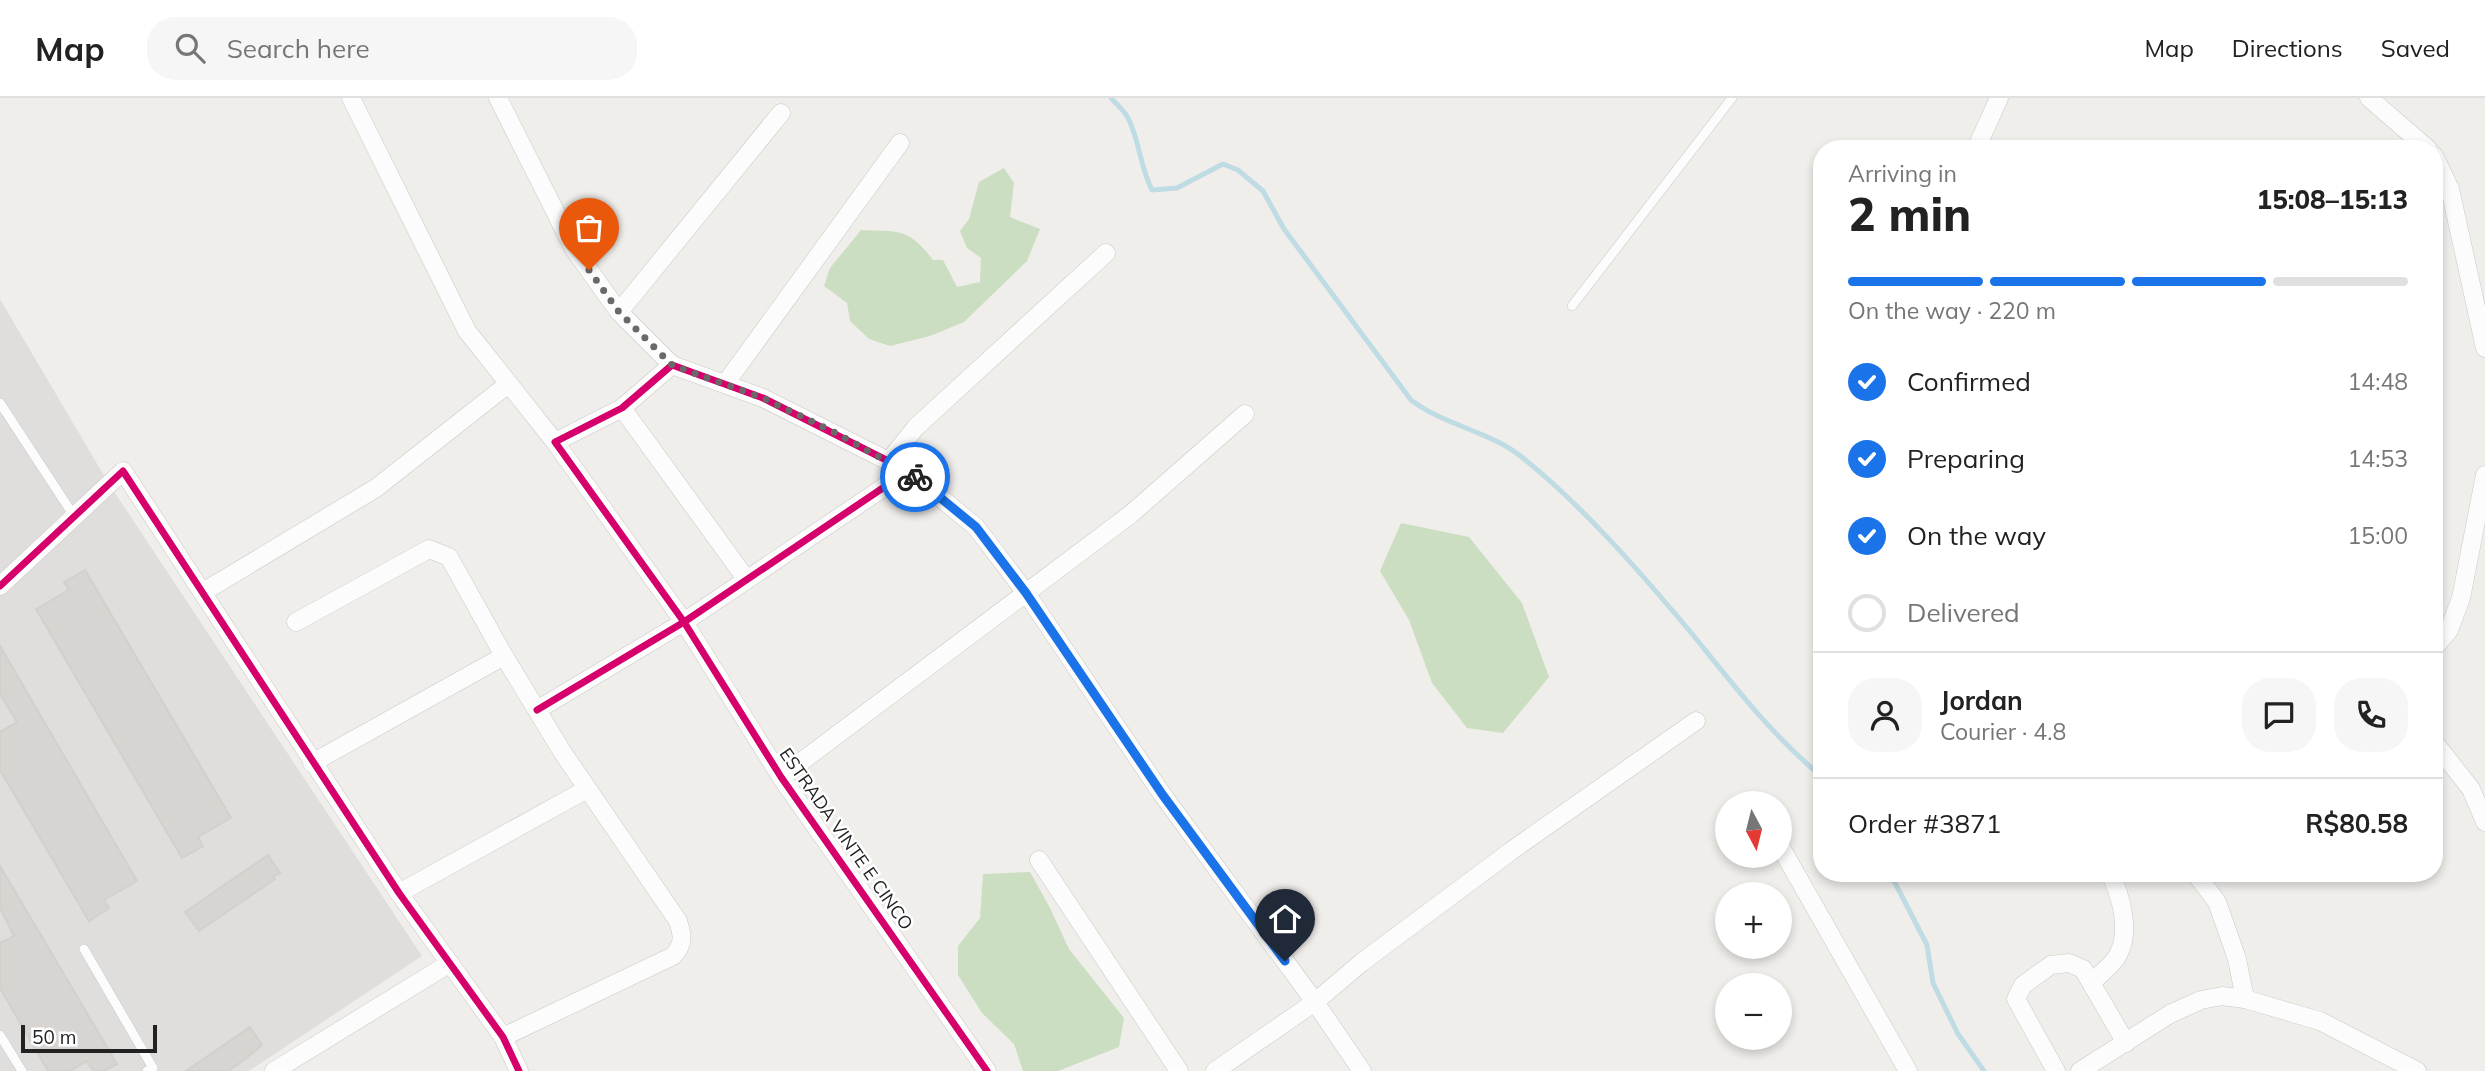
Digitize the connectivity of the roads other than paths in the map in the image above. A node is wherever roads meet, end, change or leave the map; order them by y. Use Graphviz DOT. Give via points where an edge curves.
graph roads {
  1 [pos="351,98"];
  2 [pos="498,98"];
  3 [pos="1732,98"];
  4 [pos="1999,98"];
  5 [pos="2369,98"];
  6 [pos="781,113"];
  7 [pos="1980,140"];
  8 [pos="2418,140"];
  9 [pos="900,143"];
  10 [pos="2443,175"];
  11 [pos="1106,253"];
  12 [pos="1572,306"];
  13 [pos="619,312"];
  14 [pos="2485,348"];
  15 [pos="672,365"];
  16 [pos="507,384"];
  17 [pos="725,384"];
  18 [pos="0,403"];
  19 [pos="622,408"];
  20 [pos="1245,414"];
  21 [pos="555,442"];
  22 [pos="889,461"];
  23 [pos="908,471"];
  24 [pos="2485,475"];
  25 [pos="74,516"];
  26 [pos="747,580"];
  27 [pos="0,586"];
  28 [pos="203,592"];
  29 [pos="1026,593"];
  30 [pos="296,622"];
  31 [pos="684,622"];
  32 [pos="2443,638"];
  33 [pos="504,656"];
  34 [pos="537,710"];
  35 [pos="1696,721"];
  36 [pos="2443,753"];
  37 [pos="312,763"];
  38 [pos="781,777"];
  39 [pos="587,789"];
  40 [pos="2485,822"];
  41 [pos="1039,860"];
  42 [pos="1792,867"];
  43 [pos="2113,882"];
  44 [pos="2202,882"];
  45 [pos="399,893"];
  46 [pos="84,948"];
  47 [pos="450,963"];
  48 [pos="2091,983"];
  49 [pos="2245,999"];
  50 [pos="1315,1002"];
  51 [pos="0,1035"];
  52 [pos="503,1037"];
  53 [pos="2126,1043"];
  54 [pos="22,1071"];
  55 [pos="147,1071"];
  56 [pos="274,1071"];
  57 [pos="519,1071"];
  58 [pos="987,1071"];
  59 [pos="1179,1071"];
  60 [pos="1215,1071"];
  61 [pos="1362,1071"];
  62 [pos="1908,1071"];
  63 [pos="2056,1071"];
  64 [pos="2080,1071"];
  65 [pos="2417,1071"];
  1 -- 16 [label="street, ESTRADA VINTE E CINCO" via="467,331"];
  2 -- 13 [label="street" via="574,249"];
  3 -- 12 [label="lane"];
  4 -- 7 [label="street"];
  5 -- 8 [label="street"];
  6 -- 13 [label="street"];
  9 -- 17 [label="street"];
  10 -- 14 [label="street"];
  11 -- 22 [label="street" via="916,427"];
  13 -- 15 [label="street"];
  15 -- 17 [label="street"];
  15 -- 19 [label="street"];
  16 -- 21 [label="street, ESTRADA VINTE E CINCO"];
  16 -- 28 [label="street" via="376,488"];
  17 -- 22 [label="street"];
  18 -- 25 [label="lane"];
  19 -- 21 [label="street"];
  19 -- 26 [label="street"];
  20 -- 29 [label="street" via="1131,514"];
  21 -- 31 [label="street, ESTRADA VINTE E CINCO"];
  22 -- 23 [label="street"];
  23 -- 26 [label="street"];
  23 -- 29 [label="street" via="976,527"];
  24 -- 32 [label="street" via="2461,598"];
  25 -- 27 [label="street"];
  25 -- 28 [label="street" via="123,471"];
  26 -- 31 [label="street"];
  28 -- 37 [label="street"];
  29 -- 38 [label="street"];
  29 -- 50 [label="street" via="1162,794"];
  30 -- 33 [label="street" via="429,549 449,557"];
  31 -- 34 [label="street"];
  31 -- 38 [label="street, ESTRADA VINTE E CINCO"];
  33 -- 34 [label="street"];
  33 -- 37 [label="street"];
  34 -- 39 [label="street"];
  35 -- 50 [label="street" via="1511,851"];
  36 -- 40 [label="street" via="2471,789"];
  37 -- 45 [label="street"];
  38 -- 58 [label="street, ESTRADA VINTE E CINCO"];
  39 -- 45 [label="street"];
  39 -- 52 [label="street" via="678,921 681,947 673,956"];
  41 -- 59 [label="street"];
  42 -- 62 [label="street"];
  43 -- 48 [label="street" via="2123,940 2118,957"];
  44 -- 49 [label="street" via="2217,902"];
  45 -- 47 [label="street"];
  46 -- 55 [label="lane" via="153,1068"];
  47 -- 52 [label="street"];
  47 -- 56 [label="street"];
  48 -- 53 [label="street"];
  48 -- 63 [label="street" via="2083,969 2069,963 2051,965 2023,985 2016,999"];
  49 -- 53 [label="street" via="2222,996 2202,1000 2170,1014"];
  49 -- 65 [label="street" via="2320,1021"];
  50 -- 60 [label="street"];
  50 -- 61 [label="street"];
  51 -- 54 [label="lane"];
  52 -- 57 [label="street"];
  53 -- 64 [label="street"];
}
